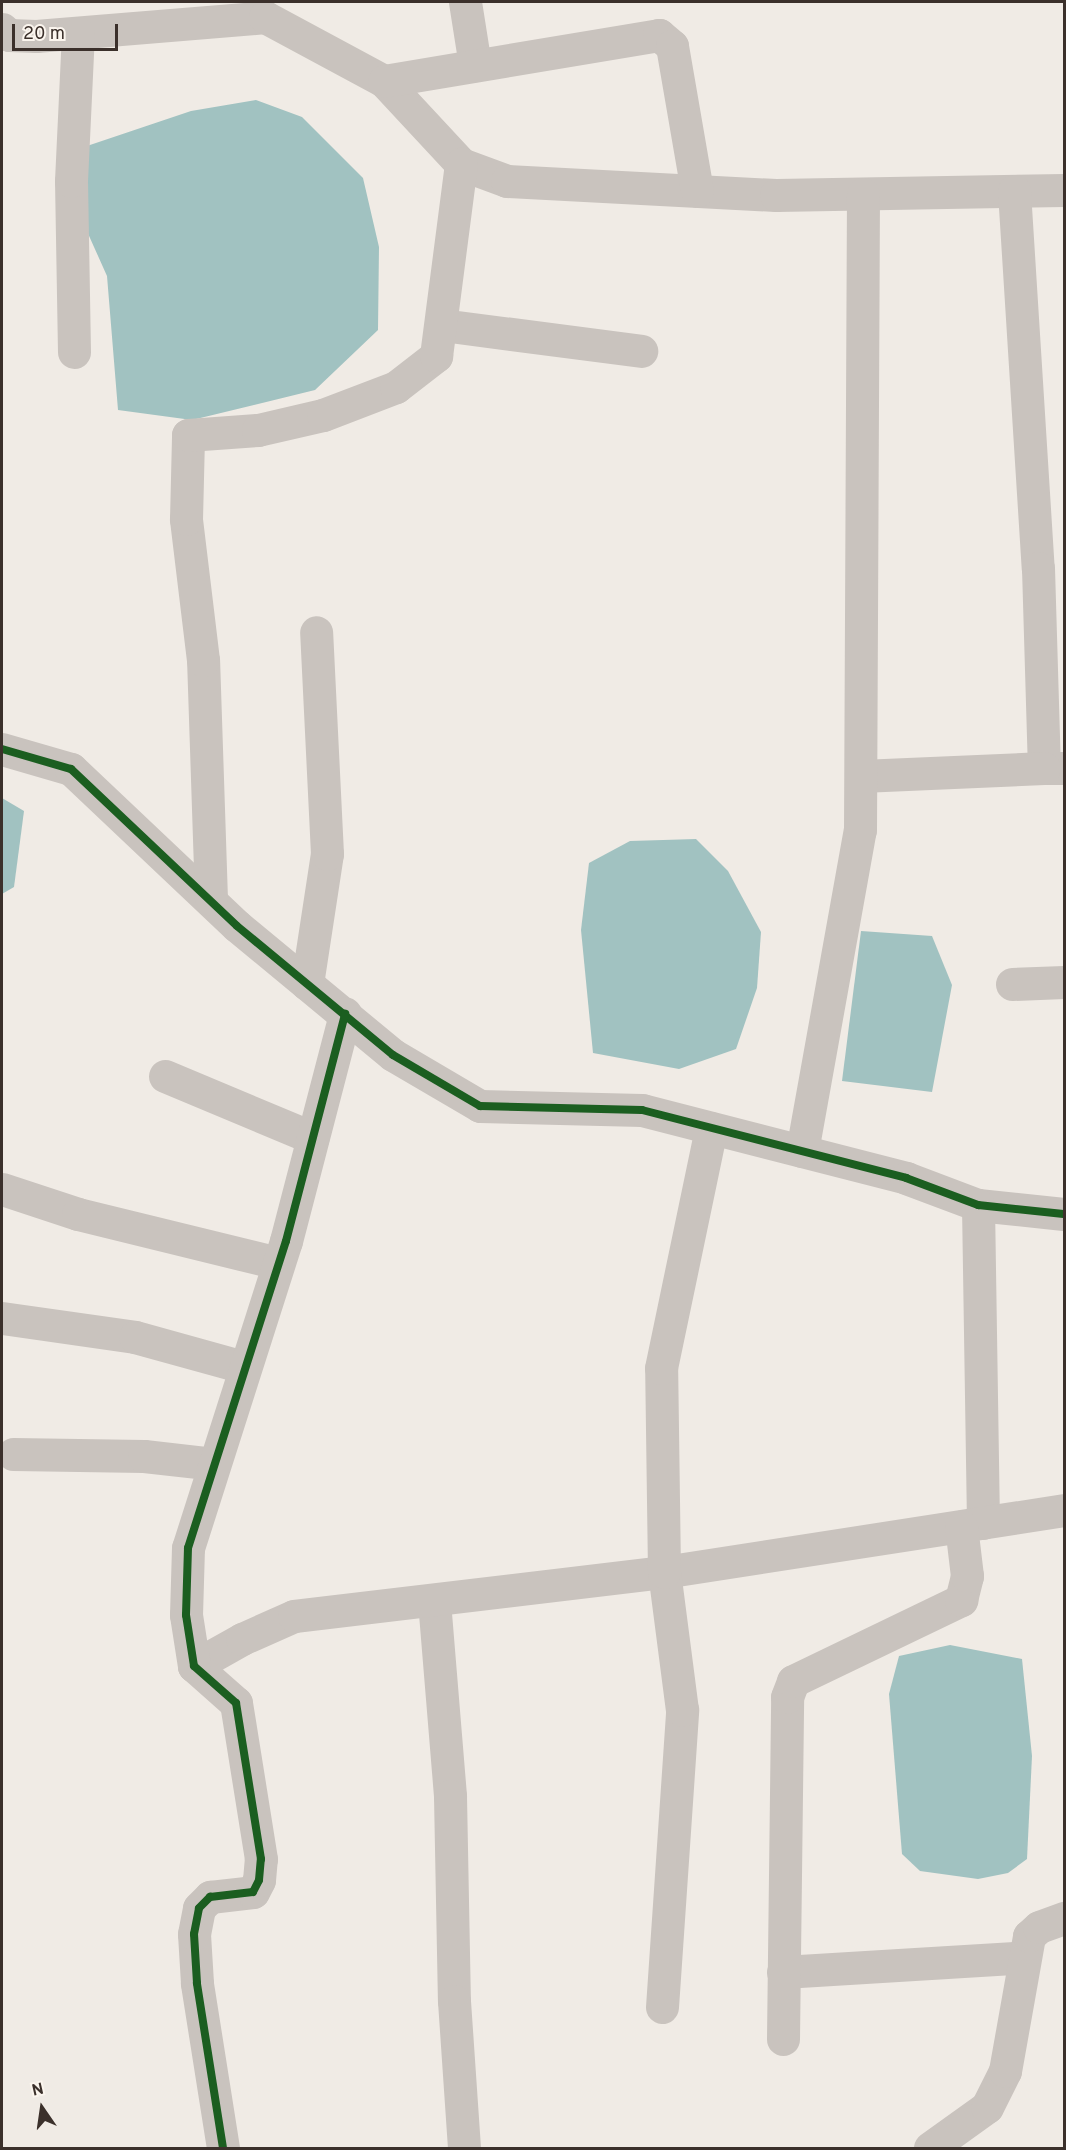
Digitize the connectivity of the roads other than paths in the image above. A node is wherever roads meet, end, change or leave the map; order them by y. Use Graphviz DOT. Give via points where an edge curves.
graph roads {
  1 [pos="465,2"];
  2 [pos="264,9"];
  3 [pos="2,29"];
  4 [pos="78,33"];
  5 [pos="475,65"];
  6 [pos="384,81"];
  7 [pos="461,164"];
  8 [pos="1065,190"];
  9 [pos="697,191"];
  10 [pos="1014,191"];
  11 [pos="863,194"];
  12 [pos="442,325"];
  13 [pos="640,351"];
  14 [pos="74,352"];
  15 [pos="316,632"];
  16 [pos="1052,646"];
  17 [pos="2,749"];
  18 [pos="1054,768"];
  19 [pos="861,776"];
  20 [pos="211,899"];
  21 [pos="1065,982"];
  22 [pos="307,984"];
  23 [pos="1012,984"];
  24 [pos="345,1014"];
  25 [pos="165,1076"];
  26 [pos="711,1128"];
  27 [pos="313,1138"];
  28 [pos="802,1151"];
  29 [pos="2,1189"];
  30 [pos="978,1205"];
  31 [pos="1065,1214"];
  32 [pos="278,1263"];
  33 [pos="2,1318"];
  34 [pos="243,1367"];
  35 [pos="13,1454"];
  36 [pos="214,1464"];
  37 [pos="1065,1510"];
  38 [pos="972,1524"];
  39 [pos="664,1572"];
  40 [pos="434,1601"];
  41 [pos="194,1666"];
  42 [pos="1065,1918"];
  43 [pos="1025,1957"];
  44 [pos="783,1972"];
  45 [pos="662,2007"];
  46 [pos="783,2039"];
  47 [pos="223,2148"];
  48 [pos="464,2148"];
  49 [pos="930,2148"];
  1 -- 5 [label="street"];
  2 -- 4 [label="street"];
  2 -- 6 [label="street"];
  3 -- 4 [label="street" via="9,35"];
  4 -- 14 [label="street" via="71,182"];
  5 -- 6 [label="street"];
  5 -- 9 [label="street" via="659,35 667,39 672,46"];
  6 -- 7 [label="street"];
  7 -- 9 [label="street" via="507,181"];
  7 -- 12 [label="street"];
  8 -- 10 [label="street"];
  9 -- 11 [label="street"];
  10 -- 11 [label="street"];
  10 -- 16 [label="street"];
  11 -- 19 [label="street"];
  12 -- 13 [label="street"];
  12 -- 20 [label="street" via="436,356 396,387 323,415 258,430 188,435 186,519 203,660"];
  15 -- 22 [label="street" via="327,854"];
  16 -- 18 [label="street"];
  17 -- 20 [label="street" via="71,769"];
  18 -- 19 [label="street"];
  19 -- 28 [label="street" via="860,830"];
  20 -- 22 [label="street"];
  21 -- 23 [label="street"];
  22 -- 24 [label="street"];
  24 -- 26 [label="street" via="393,1054 480,1106 642,1110"];
  24 -- 27 [label="street"];
  25 -- 27 [label="street"];
  26 -- 28 [label="street"];
  26 -- 39 [label="street" via="661,1368"];
  27 -- 32 [label="street"];
  28 -- 30 [label="street" via="906,1178"];
  29 -- 32 [label="street" via="78,1214"];
  30 -- 31 [label="street"];
  30 -- 38 [label="street"];
  32 -- 34 [label="street"];
  33 -- 34 [label="street" via="135,1337"];
  34 -- 36 [label="street"];
  35 -- 36 [label="street" via="144,1456"];
  36 -- 41 [label="street" via="188,1548 186,1615"];
  37 -- 38 [label="street"];
  38 -- 39 [label="street"];
  38 -- 44 [label="street" via="961,1600 793,1681 787,1697"];
  39 -- 40 [label="street"];
  39 -- 45 [label="street" via="682,1710"];
  40 -- 41 [label="street" via="294,1616"];
  40 -- 48 [label="street" via="450,1796 453,2001"];
  41 -- 47 [label="street" via="236,1703 261,1859 259,1880 253,1892 210,1896 199,1908 194,1934 197,1983"];
  42 -- 43 [label="street" via="1038,1927 1029,1936"];
  43 -- 44 [label="street"];
  43 -- 49 [label="street" via="1020,1997 998,2088 987,2107"];
  44 -- 46 [label="street"];
}
